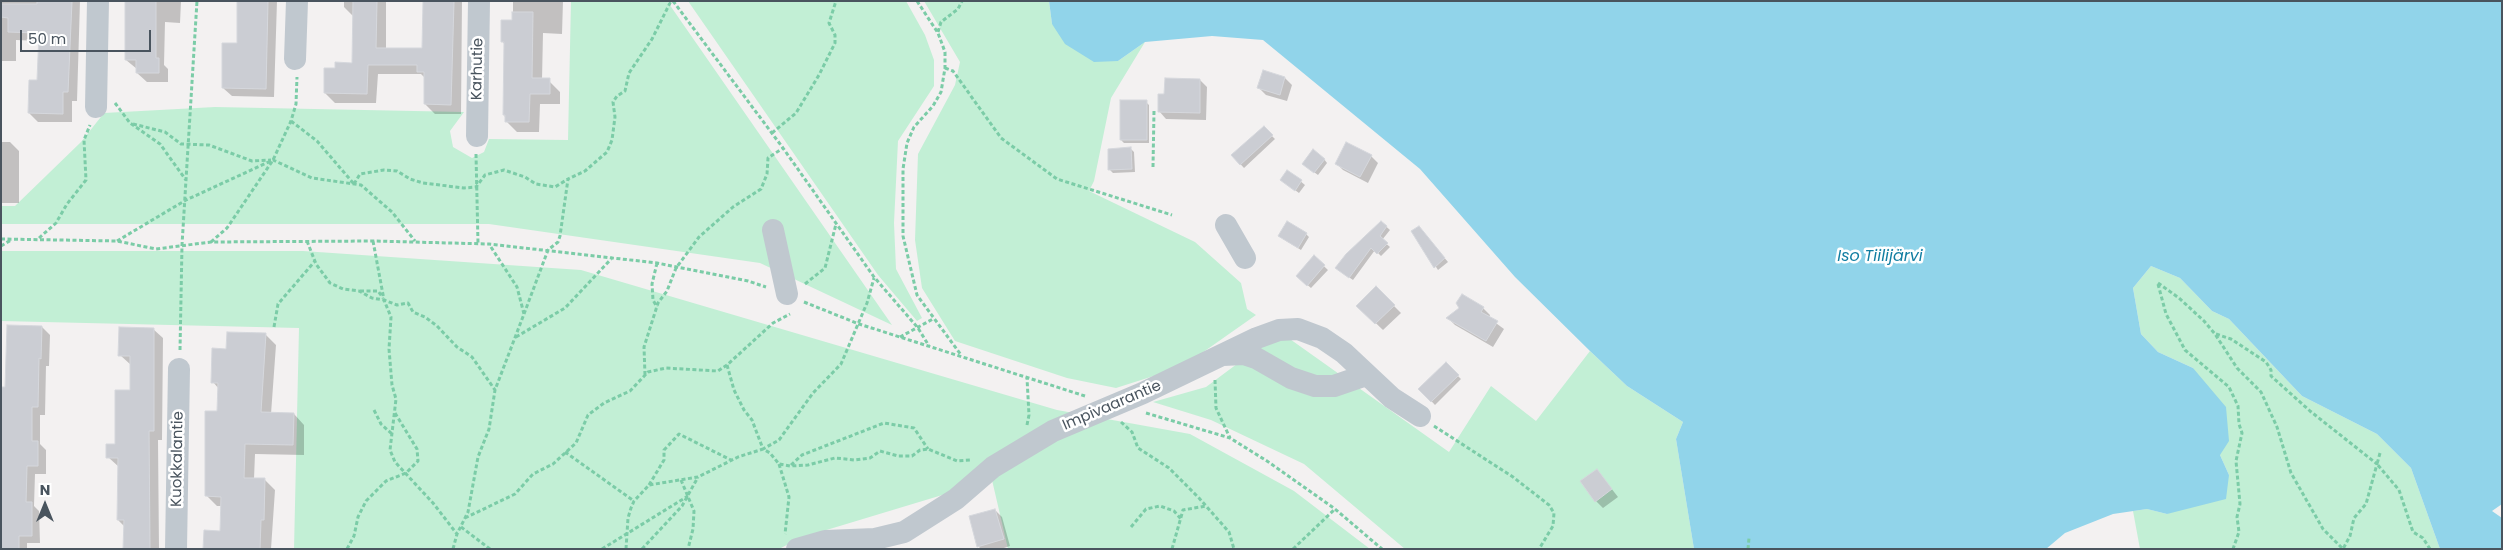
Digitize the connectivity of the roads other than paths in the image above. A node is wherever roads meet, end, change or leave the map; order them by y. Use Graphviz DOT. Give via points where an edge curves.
graph roads {
  1 [pos="98,1"];
  2 [pos="297,1"];
  3 [pos="479,1"];
  4 [pos="296,59"];
  5 [pos="96,107"];
  6 [pos="477,136"];
  7 [pos="1226,225"];
  8 [pos="773,230"];
  9 [pos="1245,258"];
  10 [pos="798,300"];
  11 [pos="1218,357"];
  12 [pos="180,369"];
  13 [pos="1366,375"];
  14 [pos="1420,416"];
  15 [pos="790,544"];
  16 [pos="176,549"];
  1 -- 5 [label="street"];
  2 -- 4 [label="street"];
  3 -- 6 [label="street, Karhutie"];
  7 -- 9 [label="street"];
  8 -- 10 [label="street"];
  11 -- 13 [label="street" via="1244,354 1291,378 1315,386 1334,386"];
  11 -- 13 [label="street, Impivaarantie" via="1279,330 1298,329 1322,338 1344,353"];
  11 -- 15 [label="street, Impivaarantie" via="1053,431 993,467 956,499 904,532 875,539"];
  12 -- 16 [label="street, Kuokkalantie"];
  13 -- 14 [label="street, Impivaarantie" via="1392,398"];
}
